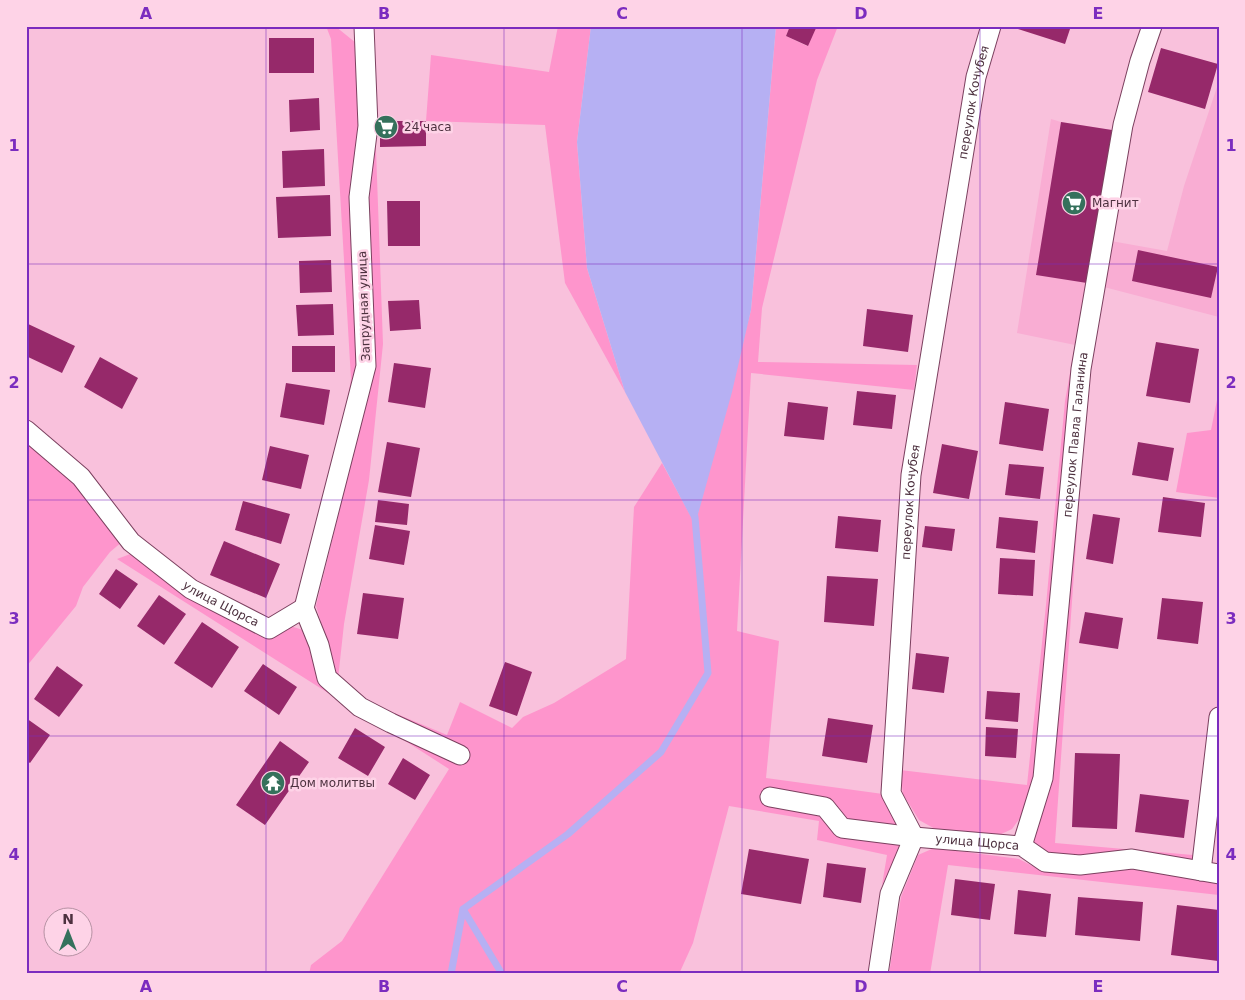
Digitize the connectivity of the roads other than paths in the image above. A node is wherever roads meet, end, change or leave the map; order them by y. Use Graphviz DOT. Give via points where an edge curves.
graph roads {
  1 [pos="364,26"];
  2 [pos="991,26"];
  3 [pos="1152,26"];
  4 [pos="26,430"];
  5 [pos="304,608"];
  6 [pos="1219,717"];
  7 [pos="460,754"];
  8 [pos="770,798"];
  9 [pos="914,837"];
  10 [pos="1022,846"];
  11 [pos="1210,873"];
  12 [pos="878,974"];
  1 -- 5 [label="street, Запрудная улица" via="368,126 359,197 366,366"];
  2 -- 9 [label="street, переулок Кочубея" via="976,77 911,475 891,793"];
  3 -- 10 [label="street, переулок Павла Галанина" via="1123,125 1081,369 1043,778"];
  4 -- 5 [label="street, улица Щорса" via="81,477 131,542 190,589 269,629"];
  5 -- 7 [label="street" via="319,645 327,678 360,707"];
  6 -- 11 [label="street"];
  8 -- 9 [label="street, улица Щорса" via="825,807 842,828"];
  9 -- 10 [label="street, улица Щорса"];
  9 -- 12 [label="street" via="890,894"];
  10 -- 11 [label="street, улица Щорса" via="1045,862 1080,865 1132,859"];
}
